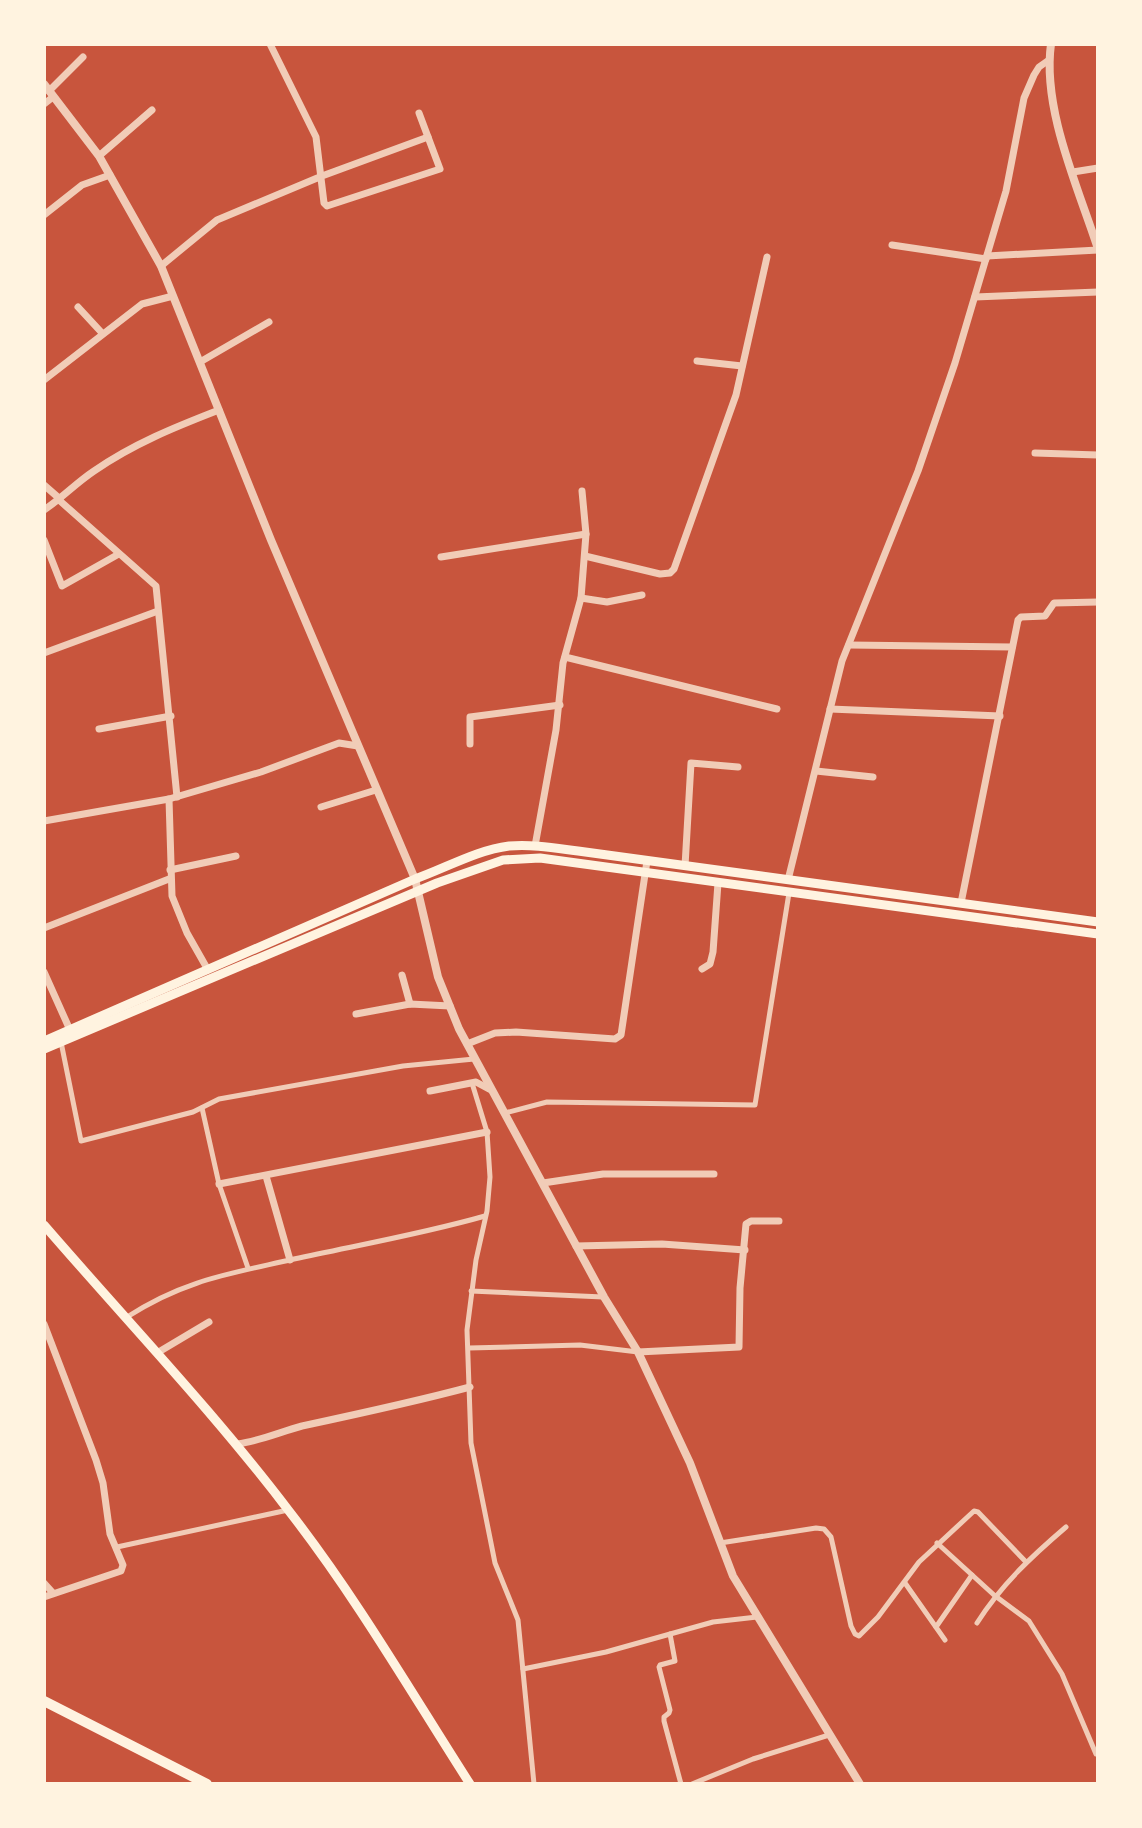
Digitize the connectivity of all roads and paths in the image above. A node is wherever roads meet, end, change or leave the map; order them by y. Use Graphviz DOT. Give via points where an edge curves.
graph roads {
  1 [pos="270,44"];
  2 [pos="1051,44"];
  3 [pos="83,57"];
  4 [pos="1049,60"];
  5 [pos="49,90"];
  6 [pos="44,104"];
  7 [pos="152,110"];
  8 [pos="419,113"];
  9 [pos="428,137"];
  10 [pos="99,156"];
  11 [pos="1098,168"];
  12 [pos="1073,172"];
  13 [pos="110,175"];
  14 [pos="322,176"];
  15 [pos="44,215"];
  16 [pos="892,245"];
  17 [pos="1098,250"];
  18 [pos="767,257"];
  19 [pos="986,257"];
  20 [pos="161,266"];
  21 [pos="1098,292"];
  22 [pos="173,296"];
  23 [pos="975,297"];
  24 [pos="78,307"];
  25 [pos="269,322"];
  26 [pos="102,333"];
  27 [pos="697,361"];
  28 [pos="200,362"];
  29 [pos="742,366"];
  30 [pos="44,380"];
  31 [pos="219,410"];
  32 [pos="1035,453"];
  33 [pos="1098,455"];
  34 [pos="44,485"];
  35 [pos="582,491"];
  36 [pos="59,500"];
  37 [pos="44,510"];
  38 [pos="586,534"];
  39 [pos="44,540"];
  40 [pos="117,555"];
  41 [pos="585,556"];
  42 [pos="441,557"];
  43 [pos="642,595"];
  44 [pos="581,598"];
  45 [pos="1098,602"];
  46 [pos="158,611"];
  47 [pos="849,645"];
  48 [pos="1012,647"];
  49 [pos="44,653"];
  50 [pos="565,657"];
  51 [pos="560,705"];
  52 [pos="777,709"];
  53 [pos="830,709"];
  54 [pos="171,716"];
  55 [pos="1000,716"];
  56 [pos="99,729"];
  57 [pos="470,744"];
  58 [pos="358,746"];
  59 [pos="738,767"];
  60 [pos="816,771"];
  61 [pos="873,777"];
  62 [pos="376,790"];
  63 [pos="173,798"];
  64 [pos="321,807"];
  65 [pos="44,821"];
  66 [pos="535,846"];
  67 [pos="236,856"];
  68 [pos="647,861"];
  69 [pos="685,866"];
  70 [pos="645,873"];
  71 [pos="170,875"];
  72 [pos="415,879"];
  73 [pos="788,880"];
  74 [pos="718,883"];
  75 [pos="418,890"];
  76 [pos="789,893"];
  77 [pos="948,901"];
  78 [pos="961,903"];
  79 [pos="947,913"];
  80 [pos="1098,922"];
  81 [pos="44,928"];
  82 [pos="1098,934"];
  83 [pos="702,969"];
  84 [pos="208,970"];
  85 [pos="44,972"];
  86 [pos="402,975"];
  87 [pos="410,1004"];
  88 [pos="450,1006"];
  89 [pos="356,1014"];
  90 [pos="66,1036"];
  91 [pos="44,1041"];
  92 [pos="467,1044"];
  93 [pos="44,1049"];
  94 [pos="474,1059"];
  95 [pos="472,1083"];
  96 [pos="489,1089"];
  97 [pos="430,1091"];
  98 [pos="202,1108"];
  99 [pos="505,1113"];
  100 [pos="487,1132"];
  101 [pos="714,1174"];
  102 [pos="266,1176"];
  103 [pos="543,1183"];
  104 [pos="219,1184"];
  105 [pos="485,1216"];
  106 [pos="779,1221"];
  107 [pos="44,1225"];
  108 [pos="576,1246"];
  109 [pos="745,1250"];
  110 [pos="290,1260"];
  111 [pos="248,1268"];
  112 [pos="471,1291"];
  113 [pos="604,1297"];
  114 [pos="125,1318"];
  115 [pos="209,1322"];
  116 [pos="44,1324"];
  117 [pos="469,1348"];
  118 [pos="638,1352"];
  119 [pos="157,1353"];
  120 [pos="470,1387"];
  121 [pos="237,1444"];
  122 [pos="289,1510"];
  123 [pos="1066,1527"];
  124 [pos="719,1543"];
  125 [pos="937,1543"];
  126 [pos="117,1547"];
  127 [pos="1026,1562"];
  128 [pos="972,1575"];
  129 [pos="44,1583"];
  130 [pos="905,1583"];
  131 [pos="53,1593"];
  132 [pos="994,1595"];
  133 [pos="44,1597"];
  134 [pos="757,1617"];
  135 [pos="977,1623"];
  136 [pos="936,1627"];
  137 [pos="670,1634"];
  138 [pos="945,1640"];
  139 [pos="523,1669"];
  140 [pos="44,1701"];
  141 [pos="829,1735"];
  142 [pos="1098,1753"];
  143 [pos="187,1780"];
  144 [pos="207,1784"];
  145 [pos="470,1784"];
  146 [pos="534,1784"];
  147 [pos="681,1784"];
  148 [pos="692,1784"];
  149 [pos="860,1784"];
  1 -- 14 [label="street" via="316,137"];
  2 -- 4 [label="street"];
  3 -- 5 [label="street"];
  4 -- 12 [label="street"];
  4 -- 19 [label="street" via="1039,67 1024,98 1009,179"];
  5 -- 6 [label="street"];
  5 -- 10 [label="street"];
  7 -- 10 [label="street"];
  8 -- 9 [label="street"];
  9 -- 14 [label="street"];
  9 -- 14 [label="street" via="438,171 327,206"];
  10 -- 13 [label="street"];
  11 -- 12 [label="street"];
  12 -- 17 [label="street"];
  13 -- 15 [label="street" via="82,185"];
  13 -- 20 [label="street"];
  14 -- 20 [label="street" via="217,220"];
  16 -- 19 [label="street"];
  17 -- 19 [label="street"];
  18 -- 29 [label="street"];
  19 -- 23 [label="street"];
  20 -- 22 [label="street"];
  21 -- 23 [label="street"];
  22 -- 26 [label="street" via="142,304"];
  22 -- 28 [label="street"];
  23 -- 47 [label="street" via="923,458"];
  24 -- 26 [label="street"];
  25 -- 28 [label="street"];
  26 -- 30 [label="street"];
  27 -- 29 [label="street"];
  28 -- 31 [label="street"];
  29 -- 41 [label="street" via="721,441 672,572 660,574"];
  31 -- 36 [label="street" via="135,446"];
  31 -- 58 [label="street"];
  32 -- 33 [label="street"];
  34 -- 36 [label="street"];
  35 -- 38 [label="street"];
  36 -- 37 [label="street"];
  36 -- 40 [label="street"];
  38 -- 41 [label="street"];
  38 -- 42 [label="street"];
  39 -- 40 [label="street" via="62,586"];
  40 -- 46 [label="street" via="156,586"];
  41 -- 44 [label="street"];
  43 -- 44 [label="street" via="607,602"];
  44 -- 50 [label="street"];
  45 -- 48 [label="street" via="1057,602 1045,616 1021,617"];
  46 -- 49 [label="street"];
  46 -- 54 [label="street"];
  47 -- 48 [label="street"];
  47 -- 53 [label="street"];
  48 -- 55 [label="street"];
  50 -- 51 [label="street"];
  50 -- 52 [label="street"];
  51 -- 57 [label="street" via="470,717"];
  51 -- 66 [label="street"];
  53 -- 55 [label="street"];
  53 -- 60 [label="street"];
  54 -- 56 [label="street"];
  54 -- 63 [label="street"];
  55 -- 78 [label="street"];
  58 -- 62 [label="street"];
  58 -- 63 [label="street" via="339,743"];
  59 -- 69 [label="street" via="691,763"];
  60 -- 61 [label="street"];
  60 -- 73 [label="street"];
  62 -- 64 [label="street"];
  62 -- 72 [label="street"];
  63 -- 65 [label="street"];
  63 -- 71 [label="street"];
  66 -- 68 [label="main road"];
  66 -- 72 [label="main road" via="497,848"];
  67 -- 71 [label="street"];
  68 -- 69 [label="main road"];
  68 -- 70 [label="street"];
  69 -- 73 [label="main road"];
  70 -- 74 [label="main road"];
  70 -- 75 [label="main road" via="517,857"];
  70 -- 92 [label="street" via="621,1035 615,1039 495,1033"];
  71 -- 81 [label="street"];
  71 -- 84 [label="street" via="176,909"];
  72 -- 75 [label="street"];
  72 -- 84 [label="main road"];
  73 -- 77 [label="main road"];
  74 -- 76 [label="main road"];
  74 -- 83 [label="street" via="713,952 710,964"];
  75 -- 88 [label="street"];
  75 -- 90 [label="main road"];
  76 -- 79 [label="main road"];
  76 -- 99 [label="street" via="755,1105 547,1102"];
  77 -- 78 [label="main road"];
  77 -- 79 [label="main road"];
  78 -- 80 [label="main road"];
  79 -- 82 [label="main road"];
  84 -- 90 [label="main road"];
  85 -- 90 [label="street"];
  86 -- 87 [label="street"];
  87 -- 88 [label="street"];
  87 -- 89 [label="street"];
  88 -- 92 [label="street"];
  90 -- 91 [label="main road"];
  90 -- 93 [label="main road"];
  90 -- 98 [label="street" via="81,1141"];
  92 -- 94 [label="street"];
  94 -- 96 [label="street"];
  94 -- 98 [label="street" via="317,1081 219,1099"];
  95 -- 96 [label="street"];
  95 -- 97 [label="street"];
  95 -- 100 [label="street"];
  96 -- 99 [label="street"];
  98 -- 104 [label="street"];
  99 -- 103 [label="street"];
  100 -- 102 [label="street"];
  100 -- 105 [label="street" via="490,1177"];
  101 -- 103 [label="street" via="603,1174"];
  102 -- 104 [label="street"];
  102 -- 110 [label="street"];
  103 -- 108 [label="street"];
  104 -- 111 [label="street"];
  105 -- 110 [label="street"];
  105 -- 112 [label="street"];
  106 -- 109 [label="street" via="748,1222"];
  107 -- 114 [label="main road"];
  108 -- 109 [label="street" via="662,1244"];
  108 -- 113 [label="street"];
  109 -- 118 [label="street" via="739,1347"];
  110 -- 111 [label="street"];
  111 -- 114 [label="street" via="180,1288"];
  112 -- 113 [label="street"];
  112 -- 117 [label="street"];
  113 -- 118 [label="street"];
  114 -- 119 [label="main road"];
  115 -- 119 [label="street"];
  116 -- 126 [label="street" via="96,1460"];
  117 -- 118 [label="street" via="580,1345"];
  117 -- 120 [label="street"];
  118 -- 124 [label="street" via="690,1463"];
  119 -- 121 [label="main road"];
  120 -- 121 [label="street"];
  120 -- 139 [label="street" via="473,1453 495,1563 518,1620"];
  121 -- 122 [label="main road"];
  122 -- 126 [label="street"];
  122 -- 145 [label="main road" via="351,1594"];
  123 -- 127 [label="street"];
  124 -- 130 [label="street" via="824,1529 831,1537 847,1613 857,1635 870,1627"];
  124 -- 134 [label="street"];
  125 -- 127 [label="street" via="976,1511"];
  125 -- 128 [label="street"];
  125 -- 130 [label="street"];
  126 -- 131 [label="street" via="121,1571"];
  127 -- 132 [label="street"];
  128 -- 132 [label="street"];
  128 -- 136 [label="street"];
  129 -- 131 [label="street"];
  130 -- 136 [label="street"];
  131 -- 133 [label="street"];
  132 -- 135 [label="street"];
  132 -- 142 [label="street" via="1021,1613 1044,1641"];
  134 -- 137 [label="street"];
  134 -- 141 [label="street"];
  136 -- 138 [label="street"];
  137 -- 139 [label="street"];
  137 -- 147 [label="street" via="675,1661 659,1667 670,1710 664,1721"];
  139 -- 146 [label="street"];
  140 -- 143 [label="main road"];
  141 -- 148 [label="street"];
  141 -- 149 [label="street"];
  143 -- 144 [label="main road"];
}
